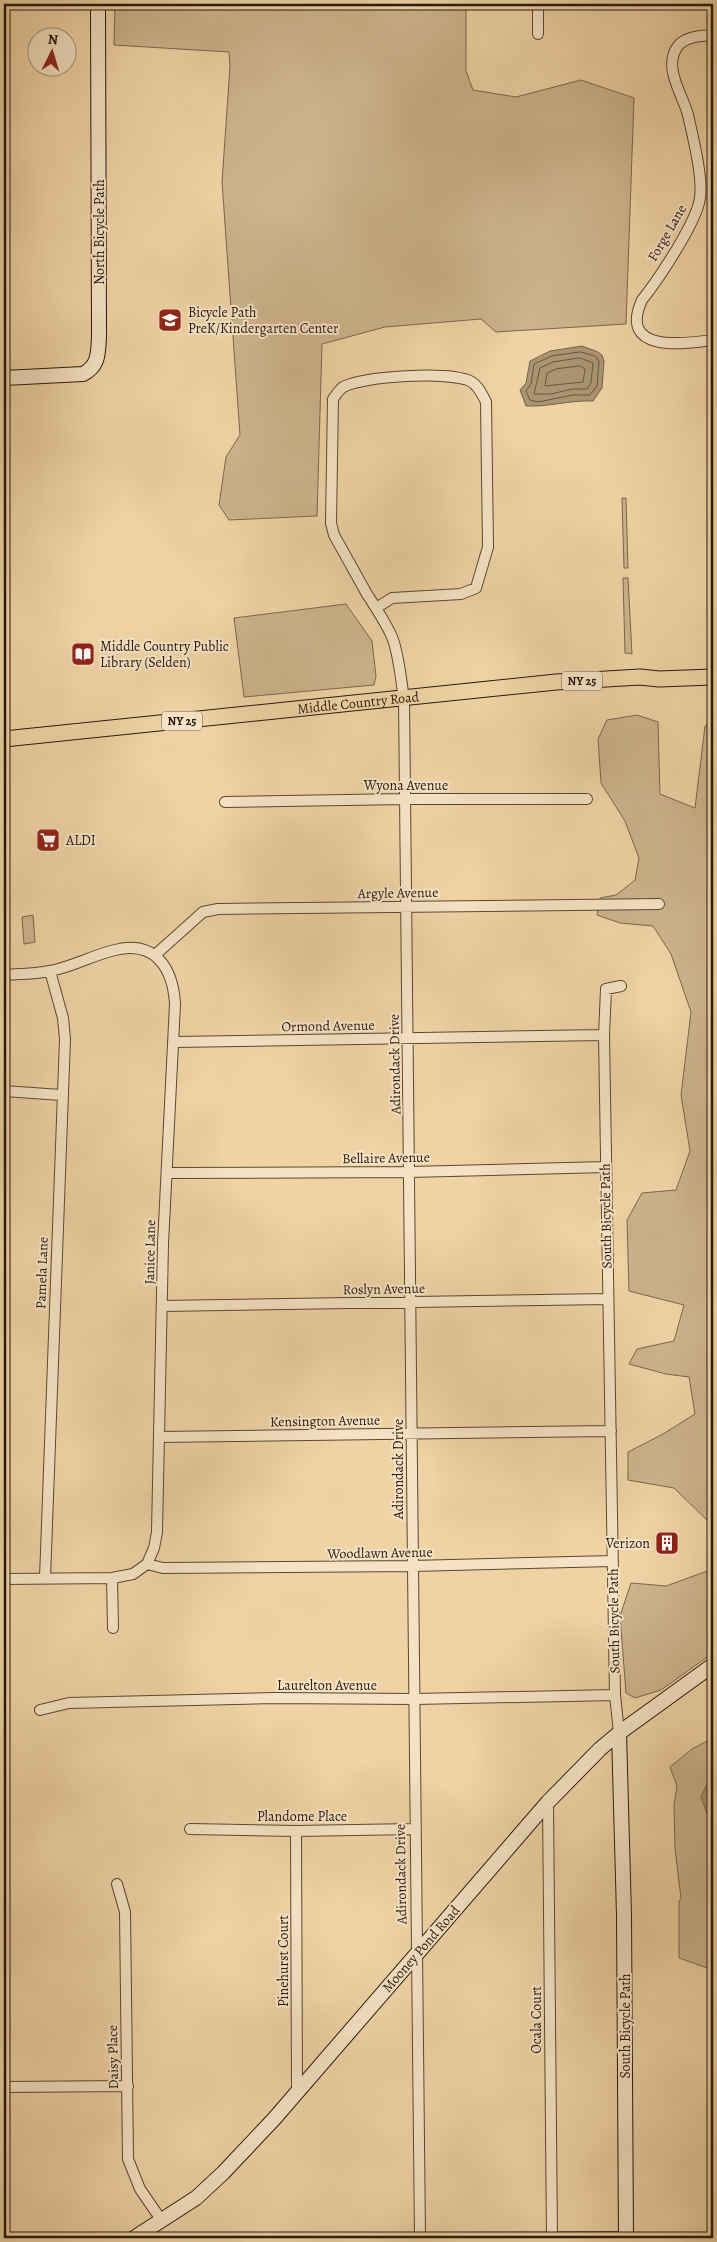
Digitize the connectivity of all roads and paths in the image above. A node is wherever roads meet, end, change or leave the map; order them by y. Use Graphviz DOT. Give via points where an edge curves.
graph roads {
  1 [pos="98,4"];
  2 [pos="538,4"];
  3 [pos="538,34"];
  4 [pos="713,35"];
  5 [pos="713,340"];
  6 [pos="4,378"];
  7 [pos="376,608"];
  8 [pos="713,677"];
  9 [pos="404,699"];
  10 [pos="4,739"];
  11 [pos="406,799"];
  12 [pos="587,799"];
  13 [pos="225,802"];
  14 [pos="659,904"];
  15 [pos="407,907"];
  16 [pos="155,955"];
  17 [pos="50,971"];
  18 [pos="4,975"];
  19 [pos="621,986"];
  20 [pos="604,1036"];
  21 [pos="409,1038"];
  22 [pos="173,1042"];
  23 [pos="4,1092"];
  24 [pos="61,1095"];
  25 [pos="606,1167"];
  26 [pos="410,1172"];
  27 [pos="167,1173"];
  28 [pos="607,1299"];
  29 [pos="410,1302"];
  30 [pos="162,1306"];
  31 [pos="611,1431"];
  32 [pos="412,1434"];
  33 [pos="160,1437"];
  34 [pos="614,1561"];
  35 [pos="147,1564"];
  36 [pos="412,1566"];
  37 [pos="45,1578"];
  38 [pos="112,1578"];
  39 [pos="4,1579"];
  40 [pos="113,1628"];
  41 [pos="713,1665"];
  42 [pos="615,1695"];
  43 [pos="415,1699"];
  44 [pos="40,1710"];
  45 [pos="619,1733"];
  46 [pos="548,1802"];
  47 [pos="190,1829"];
  48 [pos="414,1829"];
  49 [pos="296,1831"];
  50 [pos="117,1884"];
  51 [pos="416,1954"];
  52 [pos="128,2086"];
  53 [pos="4,2087"];
  54 [pos="297,2091"];
  55 [pos="162,2221"];
  56 [pos="552,2237"];
  57 [pos="134,2238"];
  58 [pos="420,2238"];
  59 [pos="441,2238"];
  60 [pos="626,2238"];
  1 -- 6 [label="street, North Bicycle Path" via="97,360 92,369 83,374"];
  2 -- 3 [label="street"];
  4 -- 5 [label="street, Forge Lane" via="685,40 674,54 676,85 687,114 700,196 693,220 642,300 637,321 645,337 661,344"];
  7 -- 7 [label="street, Adirondack Drive" via="331,523 333,399 342,388 380,378 438,376 470,381 481,390 486,402 488,547 476,588 461,594 392,598"];
  7 -- 9 [label="street, Adirondack Drive" via="393,638"];
  8 -- 9 [label="main road, Middle Country Road / NY 25" via="556,682"];
  9 -- 10 [label="main road, Middle Country Road / NY 25"];
  9 -- 11 [label="street, Adirondack Drive"];
  11 -- 12 [label="street, Wyona Avenue"];
  11 -- 13 [label="street, Wyona Avenue"];
  11 -- 15 [label="street, Adirondack Drive"];
  14 -- 15 [label="street, Argyle Avenue"];
  15 -- 16 [label="street, Argyle Avenue" via="218,909 203,912"];
  15 -- 21 [label="street, Adirondack Drive"];
  16 -- 17 [label="street" via="135,948 116,949"];
  16 -- 22 [label="street, Janice Lane" via="174,985"];
  17 -- 18 [label="street"];
  17 -- 24 [label="street, Pamela Lane" via="63,1018 65,1039"];
  19 -- 20 [label="street, South Bicycle Path" via="606,989"];
  20 -- 21 [label="street, Ormond Avenue"];
  20 -- 25 [label="street, South Bicycle Path"];
  21 -- 22 [label="street, Ormond Avenue"];
  21 -- 26 [label="street, Adirondack Drive"];
  22 -- 27 [label="street, Janice Lane"];
  23 -- 24 [label="street"];
  24 -- 37 [label="street, Pamela Lane"];
  25 -- 26 [label="street, Bellaire Avenue"];
  25 -- 28 [label="street, South Bicycle Path"];
  26 -- 27 [label="street, Bellaire Avenue"];
  26 -- 29 [label="street, Adirondack Drive"];
  27 -- 30 [label="street, Janice Lane"];
  28 -- 29 [label="street, Roslyn Avenue"];
  28 -- 31 [label="street, South Bicycle Path"];
  29 -- 30 [label="street, Roslyn Avenue"];
  29 -- 32 [label="street, Adirondack Drive"];
  30 -- 33 [label="street, Janice Lane"];
  31 -- 32 [label="street, Kensington Avenue"];
  31 -- 34 [label="street, South Bicycle Path"];
  32 -- 33 [label="street, Kensington Avenue"];
  32 -- 36 [label="street, Adirondack Drive"];
  33 -- 35 [label="street, Janice Lane" via="157,1532"];
  34 -- 36 [label="street, Woodlawn Avenue"];
  34 -- 42 [label="street, South Bicycle Path"];
  35 -- 36 [label="street, Woodlawn Avenue" via="163,1568"];
  35 -- 38 [label="street" via="133,1574"];
  36 -- 43 [label="street, Adirondack Drive"];
  37 -- 38 [label="street"];
  37 -- 39 [label="street"];
  38 -- 40 [label="street"];
  41 -- 45 [label="street, Mooney Pond Road"];
  42 -- 43 [label="street, Laurelton Avenue"];
  42 -- 45 [label="street, South Bicycle Path"];
  43 -- 44 [label="street, Laurelton Avenue" via="273,1698 69,1703"];
  43 -- 48 [label="street, Adirondack Drive"];
  45 -- 46 [label="street, Mooney Pond Road"];
  45 -- 60 [label="street, South Bicycle Path"];
  46 -- 51 [label="street, Mooney Pond Road"];
  46 -- 56 [label="street, Ocala Court"];
  47 -- 49 [label="street, Plandome Place"];
  48 -- 49 [label="street, Plandome Place"];
  48 -- 51 [label="street, Adirondack Drive"];
  49 -- 54 [label="street, Pinehurst Court"];
  50 -- 52 [label="street, Daisy Place" via="125,1912"];
  51 -- 54 [label="street, Mooney Pond Road"];
  51 -- 58 [label="street, Adirondack Drive"];
  52 -- 53 [label="street"];
  52 -- 55 [label="street, Daisy Place" via="128,2159 140,2189"];
  54 -- 55 [label="street, Mooney Pond Road" via="223,2173 196,2198"];
  55 -- 57 [label="street, Mooney Pond Road"];
  56 -- 59 [label="street"];
  56 -- 60 [label="street"];
}
